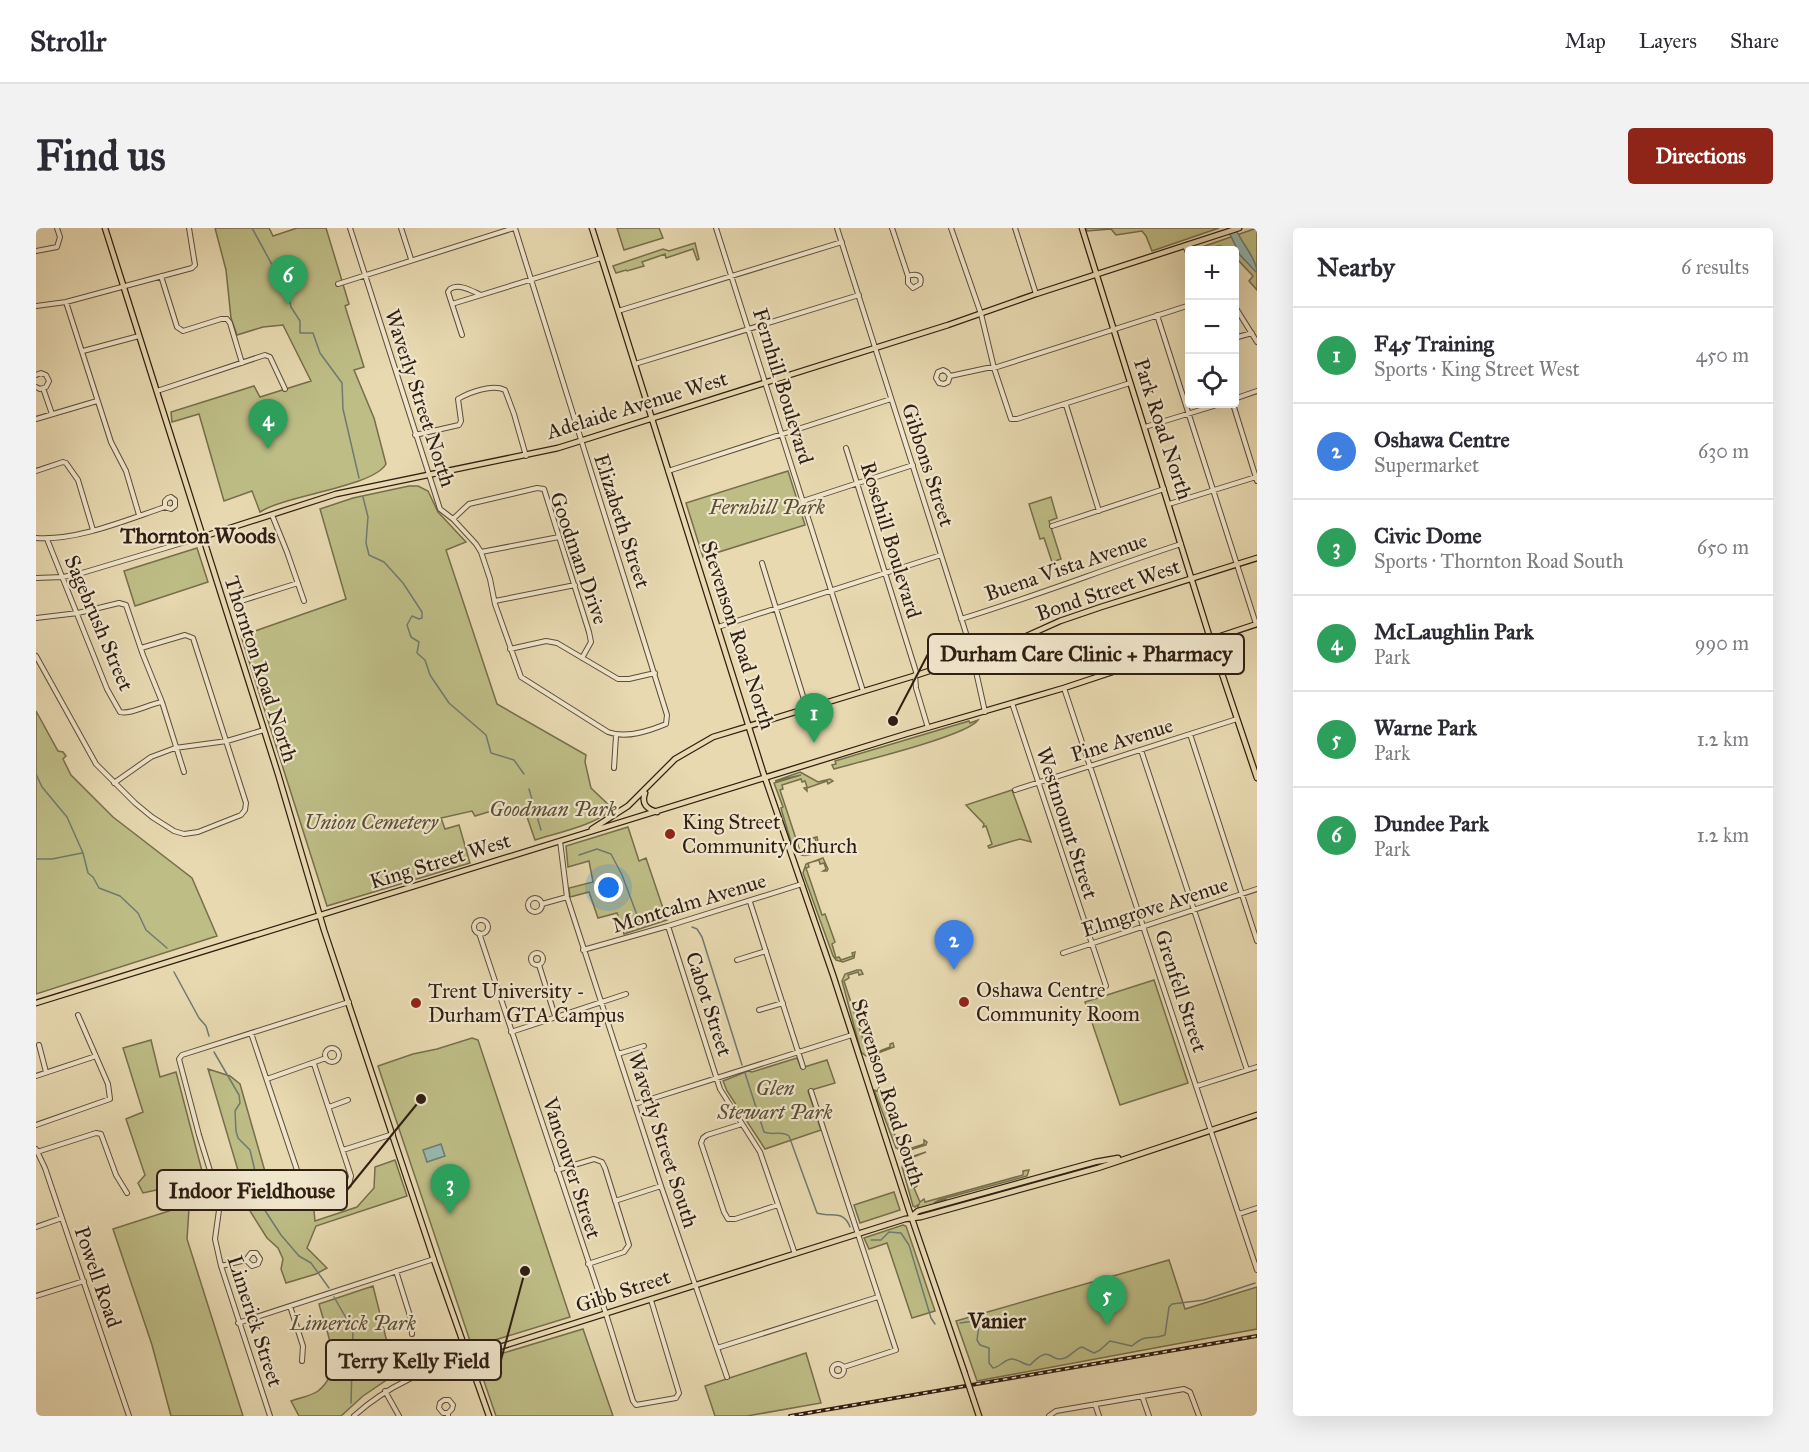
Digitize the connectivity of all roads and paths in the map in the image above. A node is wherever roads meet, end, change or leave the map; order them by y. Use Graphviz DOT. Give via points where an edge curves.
graph roads {
  1 [pos="57,228"];
  2 [pos="105,228"];
  3 [pos="189,228"];
  4 [pos="350,228"];
  5 [pos="401,228"];
  6 [pos="514,228"];
  7 [pos="592,228"];
  8 [pos="716,228"];
  9 [pos="837,228"];
  10 [pos="892,228"];
  11 [pos="951,228"];
  12 [pos="1015,228"];
  13 [pos="1082,228"];
  14 [pos="1239,228"];
  15 [pos="842,242"];
  16 [pos="1185,246"];
  17 [pos="36,251"];
  18 [pos="601,258"];
  19 [pos="411,259"];
  20 [pos="732,275"];
  21 [pos="1097,275"];
  22 [pos="161,276"];
  23 [pos="364,276"];
  24 [pos="908,276"];
  25 [pos="531,279"];
  26 [pos="338,284"];
  27 [pos="124,287"];
  28 [pos="1036,294"];
  29 [pos="482,295"];
  30 [pos="859,295"];
  31 [pos="66,302"];
  32 [pos="452,304"];
  33 [pos="36,306"];
  34 [pos="1185,307"];
  35 [pos="618,311"];
  36 [pos="1239,313"];
  37 [pos="981,314"];
  38 [pos="1157,315"];
  39 [pos="749,329"];
  40 [pos="1114,329"];
  41 [pos="1252,333"];
  42 [pos="462,335"];
  43 [pos="139,336"];
  44 [pos="1239,337"];
  45 [pos="1257,342"];
  46 [pos="874,347"];
  47 [pos="82,351"];
  48 [pos="242,363"];
  49 [pos="635,364"];
  50 [pos="994,368"];
  51 [pos="36,375"];
  52 [pos="950,376"];
  53 [pos="766,382"];
  54 [pos="1131,383"];
  55 [pos="36,387"];
  56 [pos="43,388"];
  57 [pos="285,389"];
  58 [pos="157,391"];
  59 [pos="1257,391"];
  60 [pos="1239,397"];
  61 [pos="891,399"];
  62 [pos="97,401"];
  63 [pos="1066,405"];
  64 [pos="1207,408"];
  65 [pos="1234,408"];
  66 [pos="1190,413"];
  67 [pos="52,414"];
  68 [pos="36,419"];
  69 [pos="652,419"];
  70 [pos="1145,427"];
  71 [pos="782,433"];
  72 [pos="415,435"];
  73 [pos="580,441"];
  74 [pos="846,448"];
  75 [pos="526,456"];
  76 [pos="913,465"];
  77 [pos="36,471"];
  78 [pos="668,471"];
  79 [pos="428,475"];
  80 [pos="1256,479"];
  81 [pos="857,483"];
  82 [pos="1164,489"];
  83 [pos="1214,490"];
  84 [pos="803,501"];
  85 [pos="1169,504"];
  86 [pos="165,507"];
  87 [pos="1099,511"];
  88 [pos="139,515"];
  89 [pos="272,515"];
  90 [pos="453,519"];
  91 [pos="1052,526"];
  92 [pos="93,530"];
  93 [pos="202,537"];
  94 [pos="559,537"];
  95 [pos="36,538"];
  96 [pos="47,539"];
  97 [pos="1181,544"];
  98 [pos="480,552"];
  99 [pos="941,555"];
  100 [pos="1257,558"];
  101 [pos="762,563"];
  102 [pos="1237,564"];
  103 [pos="885,573"];
  104 [pos="63,577"];
  105 [pos="36,578"];
  106 [pos="1191,578"];
  107 [pos="298,583"];
  108 [pos="575,585"];
  109 [pos="831,590"];
  110 [pos="241,601"];
  111 [pos="495,601"];
  112 [pos="304,602"];
  113 [pos="775,608"];
  114 [pos="78,613"];
  115 [pos="36,618"];
  116 [pos="961,619"];
  117 [pos="1257,624"];
  118 [pos="718,627"];
  119 [pos="1211,640"];
  120 [pos="141,648"];
  121 [pos="510,649"];
  122 [pos="36,656"];
  123 [pos="973,656"];
  124 [pos="582,658"];
  125 [pos="656,673"];
  126 [pos="916,675"];
  127 [pos="1064,688"];
  128 [pos="863,691"];
  129 [pos="162,702"];
  130 [pos="1012,703"];
  131 [pos="807,709"];
  132 [pos="985,712"];
  133 [pos="1238,719"];
  134 [pos="749,725"];
  135 [pos="928,728"];
  136 [pos="264,730"];
  137 [pos="1190,735"];
  138 [pos="616,736"];
  139 [pos="227,741"];
  140 [pos="175,748"];
  141 [pos="1141,750"];
  142 [pos="1090,765"];
  143 [pos="614,768"];
  144 [pos="184,772"];
  145 [pos="765,778"];
  146 [pos="1257,778"];
  147 [pos="1037,782"];
  148 [pos="114,783"];
  149 [pos="647,787"];
  150 [pos="1015,790"];
  151 [pos="657,812"];
  152 [pos="584,833"];
  153 [pos="560,841"];
  154 [pos="802,884"];
  155 [pos="1257,890"];
  156 [pos="1241,894"];
  157 [pos="567,897"];
  158 [pos="750,902"];
  159 [pos="542,904"];
  160 [pos="1195,911"];
  161 [pos="319,915"];
  162 [pos="668,926"];
  163 [pos="1144,927"];
  164 [pos="480,933"];
  165 [pos="1257,941"];
  166 [pos="1092,944"];
  167 [pos="583,950"];
  168 [pos="766,951"];
  169 [pos="1063,953"];
  170 [pos="737,960"];
  171 [pos="539,965"];
  172 [pos="1106,986"];
  173 [pos="627,993"];
  174 [pos="349,1002"];
  175 [pos="600,1002"];
  176 [pos="783,1003"];
  177 [pos="36,1004"];
  178 [pos="759,1010"];
  179 [pos="78,1015"];
  180 [pos="555,1016"];
  181 [pos="511,1032"];
  182 [pos="251,1033"];
  183 [pos="852,1035"];
  184 [pos="39,1045"];
  185 [pos="644,1046"];
  186 [pos="797,1052"];
  187 [pos="618,1054"];
  188 [pos="96,1056"];
  189 [pos="326,1058"];
  190 [pos="314,1064"];
  191 [pos="803,1066"];
  192 [pos="1257,1067"];
  193 [pos="1247,1070"];
  194 [pos="46,1072"];
  195 [pos="36,1076"];
  196 [pos="267,1079"];
  197 [pos="717,1079"];
  198 [pos="1197,1086"];
  199 [pos="811,1091"];
  200 [pos="348,1100"];
  201 [pos="635,1104"];
  202 [pos="329,1107"];
  203 [pos="1257,1115"];
  204 [pos="742,1124"];
  205 [pos="36,1125"];
  206 [pos="1211,1130"];
  207 [pos="393,1134"];
  208 [pos="37,1150"];
  209 [pos="343,1150"];
  210 [pos="557,1170"];
  211 [pos="661,1186"];
  212 [pos="127,1192"];
  213 [pos="615,1201"];
  214 [pos="778,1205"];
  215 [pos="1257,1208"];
  216 [pos="1239,1214"];
  217 [pos="911,1217"];
  218 [pos="62,1218"];
  219 [pos="36,1227"];
  220 [pos="859,1234"];
  221 [pos="795,1254"];
  222 [pos="434,1259"];
  223 [pos="246,1260"];
  224 [pos="588,1264"];
  225 [pos="221,1266"];
  226 [pos="1257,1270"];
  227 [pos="396,1271"];
  228 [pos="84,1281"];
  229 [pos="696,1285"];
  230 [pos="36,1296"];
  231 [pos="878,1297"];
  232 [pos="651,1299"];
  233 [pos="289,1306"];
  234 [pos="606,1314"];
  235 [pos="238,1323"];
  236 [pos="412,1334"];
  237 [pos="717,1348"];
  238 [pos="468,1357"];
  239 [pos="302,1361"];
  240 [pos="844,1368"];
  241 [pos="727,1377"];
  242 [pos="385,1391"];
  243 [pos="1142,1396"];
  244 [pos="1095,1404"];
  245 [pos="129,1416"];
  246 [pos="270,1416"];
  247 [pos="354,1416"];
  248 [pos="399,1416"];
  249 [pos="489,1416"];
  250 [pos="979,1416"];
  251 [pos="1049,1416"];
  252 [pos="1099,1416"];
  253 [pos="1149,1416"];
  254 [pos="1199,1416"];
  1 -- 17 [label="street" via="57,247"];
  2 -- 27 [label="main road, Thornton Road North"];
  3 -- 22 [label="street" via="195,265"];
  4 -- 23 [label="street, Waverly Street North"];
  5 -- 19 [label="street"];
  6 -- 19 [label="street"];
  6 -- 25 [label="street, Elizabeth Street"];
  7 -- 18 [label="main road, Stevenson Road North"];
  8 -- 20 [label="street, Fernhill Boulevard"];
  9 -- 15 [label="street, Gibbons Street"];
  10 -- 24 [label="street"];
  11 -- 37 [label="street"];
  12 -- 28 [label="street"];
  13 -- 21 [label="main road, Park Road North"];
  14 -- 16 [label="main road, Adelaide Avenue West"];
  15 -- 20 [label="street"];
  15 -- 30 [label="street, Gibbons Street"];
  16 -- 21 [label="main road, Adelaide Avenue West"];
  18 -- 25 [label="street"];
  18 -- 35 [label="main road, Stevenson Road North"];
  19 -- 23 [label="street"];
  20 -- 35 [label="street"];
  20 -- 39 [label="street, Fernhill Boulevard"];
  21 -- 28 [label="main road, Adelaide Avenue West"];
  21 -- 40 [label="main road, Park Road North"];
  22 -- 27 [label="street"];
  22 -- 48 [label="street" via="177,327 183,331 227,319"];
  23 -- 26 [label="street"];
  23 -- 72 [label="street, Waverly Street North"];
  25 -- 29 [label="street"];
  25 -- 73 [label="street, Elizabeth Street"];
  27 -- 31 [label="street"];
  27 -- 43 [label="main road, Thornton Road North"];
  28 -- 37 [label="main road, Adelaide Avenue West"];
  29 -- 32 [label="street"];
  29 -- 32 [label="street" via="454,286 448,292"];
  30 -- 39 [label="street"];
  30 -- 46 [label="street, Gibbons Street"];
  31 -- 33 [label="street"];
  31 -- 47 [label="street"];
  32 -- 42 [label="street"];
  34 -- 38 [label="street"];
  35 -- 49 [label="main road, Stevenson Road North"];
  36 -- 41 [label="street"];
  37 -- 46 [label="main road, Adelaide Avenue West"];
  37 -- 50 [label="street"];
  38 -- 40 [label="street"];
  38 -- 66 [label="street"];
  39 -- 49 [label="street"];
  39 -- 53 [label="street, Fernhill Boulevard"];
  40 -- 50 [label="street"];
  40 -- 54 [label="main road, Park Road North"];
  41 -- 44 [label="street"];
  41 -- 45 [label="street"];
  43 -- 47 [label="street"];
  43 -- 58 [label="main road, Thornton Road North"];
  46 -- 53 [label="main road, Adelaide Avenue West"];
  46 -- 61 [label="street, Gibbons Street"];
  47 -- 62 [label="street"];
  48 -- 57 [label="street" via="269,356"];
  48 -- 58 [label="street"];
  49 -- 69 [label="main road, Stevenson Road North"];
  50 -- 52 [label="street"];
  50 -- 63 [label="street" via="1009,417 1014,420"];
  51 -- 56 [label="street" via="46,375 49,381"];
  53 -- 69 [label="main road, Adelaide Avenue West"];
  53 -- 71 [label="street, Fernhill Boulevard"];
  54 -- 63 [label="street"];
  54 -- 70 [label="main road, Park Road North"];
  55 -- 56 [label="street"];
  56 -- 67 [label="street"];
  58 -- 93 [label="main road, Thornton Road North"];
  59 -- 60 [label="street"];
  61 -- 71 [label="street"];
  61 -- 76 [label="street, Gibbons Street"];
  62 -- 67 [label="street"];
  62 -- 88 [label="street" via="126,471"];
  63 -- 87 [label="street"];
  64 -- 66 [label="street"];
  65 -- 80 [label="street"];
  66 -- 70 [label="street"];
  66 -- 83 [label="street"];
  67 -- 68 [label="street"];
  69 -- 73 [label="main road, Adelaide Avenue West"];
  69 -- 78 [label="main road, Stevenson Road North"];
  70 -- 82 [label="main road, Park Road North"];
  71 -- 78 [label="street"];
  71 -- 84 [label="street, Fernhill Boulevard"];
  72 -- 75 [label="street" via="459,425 458,399 498,387 506,390"];
  72 -- 79 [label="street, Waverly Street North"];
  73 -- 75 [label="main road, Adelaide Avenue West"];
  73 -- 125 [label="street, Elizabeth Street"];
  74 -- 81 [label="street, Rosehill Boulevard"];
  75 -- 79 [label="main road, Adelaide Avenue West"];
  76 -- 81 [label="street"];
  76 -- 99 [label="street, Gibbons Street"];
  77 -- 92 [label="street" via="66,463 78,480"];
  78 -- 118 [label="main road, Stevenson Road North"];
  79 -- 89 [label="main road, Adelaide Avenue West" via="336,494"];
  79 -- 90 [label="street, Waverly Street North" via="440,509"];
  80 -- 83 [label="street"];
  81 -- 84 [label="street"];
  81 -- 103 [label="street, Rosehill Boulevard"];
  82 -- 85 [label="main road, Park Road North"];
  82 -- 87 [label="street"];
  83 -- 85 [label="street"];
  83 -- 102 [label="street"];
  84 -- 109 [label="street, Fernhill Boulevard"];
  85 -- 97 [label="main road, Park Road North"];
  86 -- 88 [label="street"];
  87 -- 91 [label="street"];
  88 -- 92 [label="street"];
  89 -- 93 [label="main road, Adelaide Avenue West"];
  89 -- 107 [label="street"];
  90 -- 94 [label="street, Goodman Drive" via="469,504 482,499 544,489"];
  90 -- 98 [label="street, Waverly Street North"];
  92 -- 96 [label="street"];
  93 -- 104 [label="street, Adelaide Avenue West"];
  93 -- 136 [label="main road, Thornton Road North"];
  94 -- 98 [label="street"];
  94 -- 108 [label="street, Goodman Drive"];
  95 -- 96 [label="street"];
  96 -- 104 [label="street, Sagebrush Street"];
  97 -- 106 [label="main road, Park Road North"];
  97 -- 116 [label="street, Buena Vista Avenue"];
  98 -- 111 [label="street, Waverly Street North"];
  99 -- 103 [label="street"];
  99 -- 116 [label="street, Gibbons Street"];
  100 -- 102 [label="main road, Bond Street West"];
  101 -- 113 [label="street"];
  102 -- 106 [label="main road, Bond Street West"];
  102 -- 117 [label="street"];
  103 -- 109 [label="street"];
  103 -- 126 [label="street, Rosehill Boulevard"];
  104 -- 105 [label="street, Adelaide Avenue West"];
  104 -- 114 [label="street, Sagebrush Street"];
  106 -- 119 [label="main road, Park Road North"];
  106 -- 123 [label="main road, Bond Street West" via="1060,621"];
  107 -- 110 [label="street"];
  107 -- 112 [label="street"];
  108 -- 111 [label="street"];
  108 -- 124 [label="street, Goodman Drive" via="591,642"];
  109 -- 113 [label="street"];
  109 -- 128 [label="street, Fernhill Boulevard"];
  111 -- 121 [label="street, Waverly Street North"];
  113 -- 118 [label="street"];
  113 -- 131 [label="street"];
  114 -- 115 [label="street"];
  114 -- 120 [label="street" via="125,603"];
  114 -- 129 [label="street, Sagebrush Street" via="120,712 127,714"];
  116 -- 123 [label="street, Gibbons Street"];
  117 -- 119 [label="main road, King Street West"];
  118 -- 134 [label="main road, Stevenson Road North"];
  119 -- 127 [label="main road, King Street West"];
  119 -- 133 [label="main road, Park Road North"];
  120 -- 129 [label="street"];
  120 -- 139 [label="street" via="185,635 193,638"];
  121 -- 124 [label="street" via="546,641"];
  121 -- 138 [label="street, Waverly Street North" via="520,677"];
  122 -- 148 [label="street" via="96,764"];
  123 -- 126 [label="main road, Bond Street West"];
  123 -- 132 [label="street, Gibbons Street"];
  124 -- 125 [label="street" via="618,679"];
  125 -- 138 [label="street, Elizabeth Street" via="666,723"];
  126 -- 128 [label="main road, Bond Street West"];
  126 -- 135 [label="street, Rosehill Boulevard"];
  127 -- 130 [label="main road, King Street West"];
  127 -- 142 [label="street, Grenfell Street"];
  128 -- 131 [label="main road, Bond Street West"];
  129 -- 140 [label="street"];
  130 -- 132 [label="main road, King Street West"];
  130 -- 147 [label="street, Westmount Street"];
  131 -- 134 [label="main road, Bond Street West"];
  132 -- 135 [label="main road, King Street West"];
  133 -- 137 [label="street, Pine Avenue"];
  133 -- 146 [label="main road, Park Road North"];
  134 -- 145 [label="main road, Stevenson Road North"];
  134 -- 149 [label="main road, Bond Street West" via="694,746"];
  135 -- 145 [label="main road, King Street West"];
  136 -- 139 [label="street"];
  136 -- 161 [label="main road, Thornton Road North"];
  137 -- 141 [label="street, Pine Avenue"];
  137 -- 156 [label="street"];
  138 -- 143 [label="street"];
  139 -- 140 [label="street"];
  139 -- 148 [label="street" via="245,810 241,816 198,832 174,831"];
  140 -- 144 [label="street"];
  140 -- 148 [label="street" via="151,757"];
  141 -- 142 [label="street, Pine Avenue"];
  141 -- 160 [label="street"];
  142 -- 147 [label="street, Pine Avenue"];
  142 -- 163 [label="street, Grenfell Street"];
  145 -- 151 [label="main road, King Street West"];
  145 -- 154 [label="main road, Stevenson Road South"];
  147 -- 150 [label="street, Pine Avenue"];
  147 -- 166 [label="street, Westmount Street"];
  149 -- 151 [label="main road" via="644,804"];
  149 -- 152 [label="main road, Bond Street West" via="628,806"];
  151 -- 152 [label="main road, King Street West"];
  152 -- 153 [label="main road, King Street West"];
  153 -- 157 [label="street, Waverly Street South"];
  153 -- 161 [label="main road, King Street West"];
  154 -- 158 [label="street, Montcalm Avenue"];
  154 -- 183 [label="main road, Stevenson Road South"];
  155 -- 156 [label="street, Elmgrove Avenue"];
  156 -- 160 [label="street, Elmgrove Avenue"];
  156 -- 165 [label="street"];
  157 -- 159 [label="street"];
  157 -- 167 [label="street, Waverly Street South"];
  158 -- 162 [label="street, Montcalm Avenue"];
  158 -- 168 [label="street"];
  160 -- 163 [label="street, Elmgrove Avenue"];
  160 -- 193 [label="street"];
  161 -- 174 [label="main road, Thornton Road North"];
  161 -- 177 [label="main road, King Street West"];
  162 -- 167 [label="street, Montcalm Avenue"];
  162 -- 197 [label="street, Cabot Street"];
  163 -- 166 [label="street, Elmgrove Avenue"];
  163 -- 198 [label="street, Grenfell Street"];
  164 -- 181 [label="street, Vancouver Street"];
  166 -- 169 [label="street, Elmgrove Avenue"];
  166 -- 172 [label="street, Westmount Street"];
  167 -- 175 [label="street, Waverly Street South"];
  168 -- 170 [label="street"];
  168 -- 176 [label="street"];
  171 -- 180 [label="street"];
  173 -- 175 [label="street"];
  174 -- 182 [label="street"];
  174 -- 207 [label="main road, Thornton Road North"];
  175 -- 180 [label="street"];
  175 -- 187 [label="street, Waverly Street South"];
  176 -- 178 [label="street"];
  176 -- 186 [label="street"];
  179 -- 188 [label="street"];
  180 -- 181 [label="street"];
  181 -- 210 [label="street, Vancouver Street"];
  182 -- 196 [label="street"];
  182 -- 225 [label="street, Limerick Street" via="182,1054 178,1062 220,1203 215,1239"];
  183 -- 186 [label="street"];
  183 -- 217 [label="main road, Stevenson Road South"];
  184 -- 194 [label="street"];
  185 -- 187 [label="street"];
  186 -- 191 [label="street"];
  186 -- 197 [label="street"];
  187 -- 201 [label="street, Waverly Street South"];
  188 -- 194 [label="street"];
  188 -- 205 [label="street" via="110,1099"];
  189 -- 190 [label="street"];
  190 -- 196 [label="street"];
  190 -- 202 [label="street"];
  192 -- 193 [label="street"];
  193 -- 198 [label="street"];
  194 -- 195 [label="street"];
  196 -- 209 [label="street" via="308,1196 343,1187 351,1181"];
  197 -- 201 [label="street"];
  197 -- 204 [label="street, Cabot Street"];
  198 -- 206 [label="street, Grenfell Street"];
  199 -- 220 [label="street"];
  200 -- 202 [label="street"];
  201 -- 211 [label="street, Waverly Street South"];
  202 -- 209 [label="street"];
  203 -- 206 [label="main road, Gibb Street"];
  204 -- 214 [label="street, Cabot Street" via="760,1152"];
  204 -- 214 [label="street" via="707,1135 701,1143 724,1212 728,1219 735,1219"];
  206 -- 216 [label="street, Grenfell Street"];
  206 -- 217 [label="main road, Gibb Street" via="1127,1157 1095,1161 918,1211"];
  207 -- 209 [label="street"];
  207 -- 222 [label="main road, Thornton Road North"];
  208 -- 212 [label="street" via="101,1134 116,1175"];
  208 -- 218 [label="street, Powell Road"];
  210 -- 213 [label="street" via="598,1159 605,1168"];
  210 -- 224 [label="street, Vancouver Street"];
  211 -- 213 [label="street"];
  211 -- 229 [label="street, Waverly Street South"];
  213 -- 224 [label="street" via="629,1245"];
  214 -- 221 [label="street, Cabot Street"];
  215 -- 216 [label="street"];
  216 -- 226 [label="street, Grenfell Street"];
  217 -- 220 [label="main road, Gibb Street"];
  217 -- 250 [label="main road, Stevenson Road South, bridge"];
  218 -- 219 [label="street"];
  218 -- 228 [label="street, Powell Road"];
  220 -- 221 [label="main road, Gibb Street"];
  220 -- 231 [label="street"];
  221 -- 229 [label="main road, Gibb Street"];
  222 -- 227 [label="street"];
  222 -- 238 [label="main road, Thornton Road North"];
  223 -- 225 [label="street"];
  224 -- 234 [label="street, Vancouver Street"];
  225 -- 235 [label="street, Limerick Street"];
  227 -- 233 [label="street"];
  227 -- 236 [label="street"];
  228 -- 230 [label="street"];
  228 -- 245 [label="street, Powell Road"];
  229 -- 232 [label="main road, Gibb Street"];
  229 -- 237 [label="street, Waverly Street South"];
  231 -- 237 [label="street"];
  231 -- 240 [label="street" via="896,1350"];
  232 -- 234 [label="main road, Gibb Street"];
  232 -- 234 [label="street, Vancouver Street" via="679,1390 676,1398 634,1403"];
  233 -- 235 [label="street"];
  233 -- 239 [label="street" via="303,1346"];
  234 -- 238 [label="main road, Gibb Street"];
  235 -- 246 [label="street, Limerick Street"];
  237 -- 241 [label="street, Waverly Street South"];
  238 -- 242 [label="street, Gibb Street" via="418,1374"];
  238 -- 249 [label="main road, Thornton Road North"];
  242 -- 247 [label="street, Gibb Street"];
  242 -- 248 [label="street"];
  243 -- 244 [label="street"];
  243 -- 253 [label="street"];
  243 -- 254 [label="street" via="1189,1390"];
  244 -- 251 [label="street" via="1056,1411"];
  244 -- 252 [label="street"];
}
